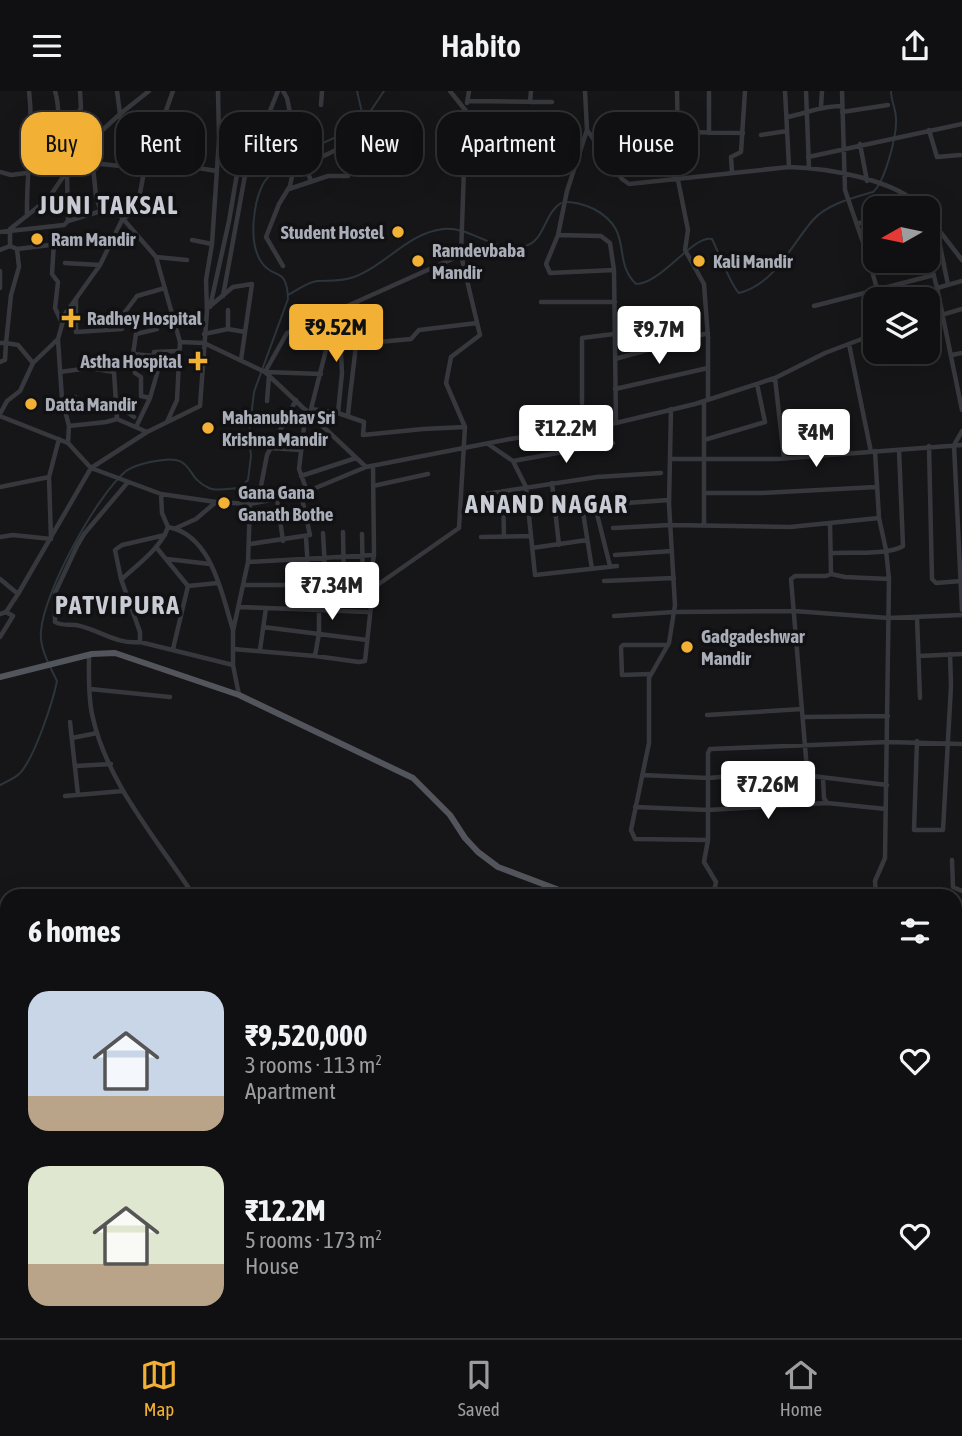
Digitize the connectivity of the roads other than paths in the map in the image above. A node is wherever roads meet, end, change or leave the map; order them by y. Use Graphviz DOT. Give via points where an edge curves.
graph roads {
  1 [pos="29,91"];
  2 [pos="55,91"];
  3 [pos="80,91"];
  4 [pos="117,91"];
  5 [pos="149,91"];
  6 [pos="173,91"];
  7 [pos="218,91"];
  8 [pos="281,91"];
  9 [pos="322,91"];
  10 [pos="450,91"];
  11 [pos="469,91"];
  12 [pos="531,91"];
  13 [pos="584,91"];
  14 [pos="677,91"];
  15 [pos="709,91"];
  16 [pos="746,91"];
  17 [pos="785,91"];
  18 [pos="806,91"];
  19 [pos="821,91"];
  20 [pos="842,91"];
  21 [pos="468,101"];
  22 [pos="530,102"];
  23 [pos="552,102"];
  24 [pos="321,105"];
  25 [pos="888,105"];
  26 [pos="821,106"];
  27 [pos="842,109"];
  28 [pos="466,111"];
  29 [pos="31,112"];
  30 [pos="58,112"];
  31 [pos="78,112"];
  32 [pos="120,112"];
  33 [pos="123,112"];
  34 [pos="165,112"];
  35 [pos="290,112"];
  36 [pos="677,112"];
  37 [pos="807,113"];
  38 [pos="786,117"];
  39 [pos="116,118"];
  40 [pos="962,124"];
  41 [pos="587,130"];
  42 [pos="929,130"];
  43 [pos="102,131"];
  44 [pos="787,131"];
  45 [pos="698,133"];
  46 [pos="709,133"];
  47 [pos="743,134"];
  48 [pos="761,135"];
  49 [pos="860,144"];
  50 [pos="844,148"];
  51 [pos="960,155"];
  52 [pos="808,157"];
  53 [pos="789,167"];
  54 [pos="809,168"];
  55 [pos="205,169"];
  56 [pos="217,171"];
  57 [pos="0,172"];
  58 [pos="732,172"];
  59 [pos="21,174"];
  60 [pos="26,175"];
  61 [pos="64,175"];
  62 [pos="66,175"];
  63 [pos="94,175"];
  64 [pos="143,175"];
  65 [pos="237,175"];
  66 [pos="292,175"];
  67 [pos="308,175"];
  68 [pos="846,175"];
  69 [pos="348,176"];
  70 [pos="678,180"];
  71 [pos="312,181"];
  72 [pos="870,181"];
  73 [pos="289,189"];
  74 [pos="901,196"];
  75 [pos="101,211"];
  76 [pos="27,217"];
  77 [pos="122,220"];
  78 [pos="68,221"];
  79 [pos="863,223"];
  80 [pos="858,224"];
  81 [pos="9,229"];
  82 [pos="940,231"];
  83 [pos="0,232"];
  84 [pos="558,235"];
  85 [pos="73,240"];
  86 [pos="192,240"];
  87 [pos="863,241"];
  88 [pos="111,244"];
  89 [pos="212,244"];
  90 [pos="10,246"];
  91 [pos="940,246"];
  92 [pos="17,249"];
  93 [pos="0,250"];
  94 [pos="461,254"];
  95 [pos="156,257"];
  96 [pos="187,260"];
  97 [pos="962,260"];
  98 [pos="65,263"];
  99 [pos="100,265"];
  100 [pos="283,266"];
  101 [pos="614,270"];
  102 [pos="0,271"];
  103 [pos="934,275"];
  104 [pos="962,281"];
  105 [pos="948,285"];
  106 [pos="889,287"];
  107 [pos="937,287"];
  108 [pos="940,287"];
  109 [pos="165,288"];
  110 [pos="0,289"];
  111 [pos="863,294"];
  112 [pos="223,296"];
  113 [pos="76,299"];
  114 [pos="541,302"];
  115 [pos="615,302"];
  116 [pos="940,302"];
  117 [pos="357,303"];
  118 [pos="814,306"];
  119 [pos="343,308"];
  120 [pos="208,309"];
  121 [pos="962,309"];
  122 [pos="228,310"];
  123 [pos="125,312"];
  124 [pos="943,315"];
  125 [pos="940,316"];
  126 [pos="477,323"];
  127 [pos="62,324"];
  128 [pos="122,329"];
  129 [pos="157,329"];
  130 [pos="229,329"];
  131 [pos="245,332"];
  132 [pos="708,333"];
  133 [pos="204,334"];
  134 [pos="340,334"];
  135 [pos="614,334"];
  136 [pos="58,339"];
  137 [pos="863,339"];
  138 [pos="378,342"];
  139 [pos="3,343"];
  140 [pos="204,343"];
  141 [pos="849,344"];
  142 [pos="180,345"];
  143 [pos="962,353"];
  144 [pos="133,354"];
  145 [pos="951,355"];
  146 [pos="154,356"];
  147 [pos="615,359"];
  148 [pos="241,360"];
  149 [pos="0,362"];
  150 [pos="33,363"];
  151 [pos="708,368"];
  152 [pos="60,372"];
  153 [pos="265,373"];
  154 [pos="321,374"];
  155 [pos="775,378"];
  156 [pos="757,384"];
  157 [pos="615,389"];
  158 [pos="75,397"];
  159 [pos="150,398"];
  160 [pos="62,399"];
  161 [pos="296,400"];
  162 [pos="706,400"];
  163 [pos="267,401"];
  164 [pos="582,403"];
  165 [pos="116,404"];
  166 [pos="671,409"];
  167 [pos="308,410"];
  168 [pos="962,410"];
  169 [pos="338,413"];
  170 [pos="0,415"];
  171 [pos="348,416"];
  172 [pos="134,417"];
  173 [pos="117,418"];
  174 [pos="166,422"];
  175 [pos="616,423"];
  176 [pos="137,425"];
  177 [pos="69,426"];
  178 [pos="465,427"];
  179 [pos="962,431"];
  180 [pos="147,432"];
  181 [pos="59,439"];
  182 [pos="323,440"];
  183 [pos="704,440"];
  184 [pos="68,443"];
  185 [pos="487,443"];
  186 [pos="613,443"];
  187 [pos="954,445"];
  188 [pos="962,445"];
  189 [pos="929,446"];
  190 [pos="271,448"];
  191 [pos="302,448"];
  192 [pos="465,448"];
  193 [pos="899,450"];
  194 [pos="873,451"];
  195 [pos="356,458"];
  196 [pos="784,458"];
  197 [pos="670,459"];
  198 [pos="704,459"];
  199 [pos="513,461"];
  200 [pos="369,467"];
  201 [pos="91,468"];
  202 [pos="661,473"];
  203 [pos="428,474"];
  204 [pos="301,475"];
  205 [pos="49,477"];
  206 [pos="127,481"];
  207 [pos="552,483"];
  208 [pos="373,486"];
  209 [pos="0,487"];
  210 [pos="526,487"];
  211 [pos="876,487"];
  212 [pos="503,491"];
  213 [pos="304,493"];
  214 [pos="704,493"];
  215 [pos="161,494"];
  216 [pos="485,494"];
  217 [pos="277,499"];
  218 [pos="669,500"];
  219 [pos="216,502"];
  220 [pos="250,504"];
  221 [pos="612,504"];
  222 [pos="582,506"];
  223 [pos="555,509"];
  224 [pos="879,518"];
  225 [pos="830,523"];
  226 [pos="670,525"];
  227 [pos="704,525"];
  228 [pos="168,527"];
  229 [pos="176,528"];
  230 [pos="614,528"];
  231 [pos="343,532"];
  232 [pos="323,533"];
  233 [pos="362,534"];
  234 [pos="165,535"];
  235 [pos="531,536"];
  236 [pos="0,537"];
  237 [pos="306,537"];
  238 [pos="481,537"];
  239 [pos="504,537"];
  240 [pos="51,539"];
  241 [pos="587,540"];
  242 [pos="283,541"];
  243 [pos="250,544"];
  244 [pos="559,545"];
  245 [pos="156,547"];
  246 [pos="533,548"];
  247 [pos="887,550"];
  248 [pos="672,551"];
  249 [pos="832,552"];
  250 [pos="374,555"];
  251 [pos="615,555"];
  252 [pos="363,556"];
  253 [pos="344,557"];
  254 [pos="167,559"];
  255 [pos="325,559"];
  256 [pos="308,560"];
  257 [pos="248,562"];
  258 [pos="211,564"];
  259 [pos="610,566"];
  260 [pos="617,566"];
  261 [pos="592,569"];
  262 [pos="831,574"];
  263 [pos="674,578"];
  264 [pos="0,579"];
  265 [pos="121,579"];
  266 [pos="889,579"];
  267 [pos="604,581"];
  268 [pos="961,581"];
  269 [pos="218,583"];
  270 [pos="244,585"];
  271 [pos="188,586"];
  272 [pos="309,586"];
  273 [pos="319,586"];
  274 [pos="344,586"];
  275 [pos="368,586"];
  276 [pos="326,587"];
  277 [pos="18,594"];
  278 [pos="240,607"];
  279 [pos="266,608"];
  280 [pos="319,610"];
  281 [pos="962,610"];
  282 [pos="794,611"];
  283 [pos="6,612"];
  284 [pos="369,612"];
  285 [pos="674,612"];
  286 [pos="0,614"];
  287 [pos="962,615"];
  288 [pos="614,616"];
  289 [pos="917,617"];
  290 [pos="888,618"];
  291 [pos="263,627"];
  292 [pos="233,631"];
  293 [pos="318,633"];
  294 [pos="0,637"];
  295 [pos="367,640"];
  296 [pos="140,642"];
  297 [pos="128,644"];
  298 [pos="668,645"];
  299 [pos="173,649"];
  300 [pos="233,649"];
  301 [pos="260,650"];
  302 [pos="950,654"];
  303 [pos="962,654"];
  304 [pos="89,655"];
  305 [pos="122,656"];
  306 [pos="315,656"];
  307 [pos="919,656"];
  308 [pos="233,665"];
  309 [pos="650,674"];
  310 [pos="0,677"];
  311 [pos="90,689"];
  312 [pos="239,695"];
  313 [pos="170,697"];
  314 [pos="920,698"];
  315 [pos="802,709"];
  316 [pos="707,715"];
  317 [pos="888,716"];
  318 [pos="803,717"];
  319 [pos="70,722"];
  320 [pos="97,733"];
  321 [pos="72,738"];
  322 [pos="917,741"];
  323 [pos="888,742"];
  324 [pos="947,743"];
  325 [pos="962,744"];
  326 [pos="805,745"];
  327 [pos="111,764"];
  328 [pos="75,767"];
  329 [pos="807,770"];
  330 [pos="642,775"];
  331 [pos="708,778"];
  332 [pos="823,778"];
  333 [pos="887,785"];
  334 [pos="124,791"];
  335 [pos="78,795"];
  336 [pos="65,796"];
  337 [pos="827,803"];
  338 [pos="635,807"];
  339 [pos="886,809"];
  340 [pos="708,810"];
  341 [pos="708,840"];
  342 [pos="952,860"];
  343 [pos="189,889"];
  344 [pos="556,889"];
  345 [pos="716,889"];
  346 [pos="876,889"];
  347 [pos="958,889"];
  1 -- 29 [label="street"];
  2 -- 30 [label="street"];
  3 -- 31 [label="street"];
  4 -- 32 [label="street"];
  5 -- 33 [label="street"];
  6 -- 34 [label="street"];
  7 -- 56 [label="street"];
  8 -- 35 [label="street"];
  8 -- 112 [label="street" via="246,170"];
  9 -- 24 [label="street"];
  10 -- 28 [label="street"];
  11 -- 21 [label="street"];
  12 -- 22 [label="street"];
  13 -- 41 [label="street"];
  14 -- 36 [label="street"];
  15 -- 46 [label="street"];
  16 -- 47 [label="street"];
  17 -- 38 [label="street"];
  18 -- 37 [label="street"];
  19 -- 26 [label="street"];
  20 -- 27 [label="street"];
  21 -- 22 [label="street"];
  21 -- 28 [label="street"];
  22 -- 23 [label="street"];
  25 -- 27 [label="street"];
  26 -- 27 [label="street"];
  26 -- 37 [label="street"];
  27 -- 50 [label="street"];
  28 -- 94 [label="street"];
  37 -- 38 [label="street"];
  37 -- 52 [label="street"];
  38 -- 44 [label="street"];
  39 -- 43 [label="street"];
  40 -- 42 [label="street"];
  41 -- 70 [label="street" via="625,182"];
  41 -- 84 [label="street"];
  42 -- 49 [label="street"];
  42 -- 51 [label="street" via="937,157"];
  44 -- 48 [label="street"];
  44 -- 53 [label="street"];
  45 -- 46 [label="street"];
  46 -- 47 [label="street"];
  47 -- 58 [label="street" via="741,152 731,157"];
  49 -- 50 [label="street"];
  49 -- 72 [label="street"];
  50 -- 52 [label="street"];
  50 -- 68 [label="street"];
  52 -- 54 [label="street"];
  53 -- 54 [label="street"];
  53 -- 58 [label="street"];
  54 -- 68 [label="street"];
  55 -- 56 [label="street"];
  56 -- 89 [label="street"];
  57 -- 59 [label="street"];
  58 -- 70 [label="street"];
  60 -- 76 [label="street"];
  61 -- 76 [label="street" via="48,199"];
  62 -- 78 [label="street"];
  63 -- 75 [label="street"];
  64 -- 77 [label="street" via="137,209"];
  65 -- 120 [label="street"];
  66 -- 73 [label="street"];
  67 -- 71 [label="street"];
  68 -- 72 [label="street"];
  68 -- 80 [label="street" via="845,190"];
  69 -- 71 [label="street"];
  70 -- 132 [label="street" via="687,225 685,250 704,284"];
  71 -- 73 [label="street"];
  72 -- 74 [label="street"];
  73 -- 100 [label="street" via="266,237"];
  75 -- 77 [label="street" via="118,213"];
  75 -- 78 [label="street"];
  76 -- 81 [label="street"];
  77 -- 88 [label="street"];
  77 -- 95 [label="street"];
  78 -- 81 [label="street"];
  79 -- 80 [label="street"];
  80 -- 87 [label="street"];
  81 -- 83 [label="street"];
  81 -- 90 [label="street"];
  82 -- 97 [label="street"];
  84 -- 101 [label="street" via="606,238"];
  84 -- 101 [label="street" via="546,264 550,273"];
  85 -- 88 [label="street"];
  86 -- 89 [label="street"];
  88 -- 99 [label="street"];
  89 -- 120 [label="street" via="206,280"];
  90 -- 92 [label="street"];
  90 -- 93 [label="street"];
  91 -- 105 [label="street"];
  92 -- 127 [label="street" via="54,242 55,308"];
  92 -- 139 [label="street" via="19,267"];
  94 -- 117 [label="street"];
  94 -- 126 [label="street"];
  95 -- 96 [label="street"];
  95 -- 109 [label="street"];
  98 -- 99 [label="street"];
  99 -- 113 [label="street"];
  101 -- 115 [label="street"];
  102 -- 110 [label="street"];
  103 -- 106 [label="street"];
  103 -- 107 [label="street"];
  104 -- 105 [label="street"];
  105 -- 108 [label="street"];
  109 -- 123 [label="street" via="136,296"];
  109 -- 142 [label="street"];
  111 -- 118 [label="street"];
  112 -- 120 [label="street"];
  112 -- 131 [label="street" via="233,287 252,284"];
  113 -- 127 [label="street"];
  113 -- 128 [label="street" via="76,332"];
  114 -- 115 [label="street"];
  115 -- 135 [label="street"];
  116 -- 124 [label="street"];
  117 -- 119 [label="street"];
  117 -- 171 [label="street" via="359,329"];
  119 -- 134 [label="street"];
  119 -- 153 [label="street" via="287,333"];
  120 -- 133 [label="street"];
  121 -- 124 [label="street"];
  122 -- 130 [label="street"];
  124 -- 125 [label="street"];
  124 -- 145 [label="street"];
  126 -- 138 [label="street" via="419,330 411,339"];
  126 -- 178 [label="street" via="480,335 451,357 446,383"];
  127 -- 136 [label="street"];
  129 -- 144 [label="street" via="136,334"];
  130 -- 131 [label="street"];
  130 -- 133 [label="street"];
  131 -- 148 [label="street"];
  132 -- 147 [label="street"];
  132 -- 151 [label="street"];
  133 -- 140 [label="street"];
  134 -- 154 [label="street" via="327,346"];
  134 -- 169 [label="street"];
  135 -- 147 [label="street"];
  135 -- 164 [label="street" via="582,338"];
  136 -- 150 [label="street"];
  136 -- 152 [label="street"];
  137 -- 141 [label="street"];
  139 -- 149 [label="street" via="5,360"];
  139 -- 150 [label="street" via="18,345"];
  140 -- 142 [label="street"];
  140 -- 148 [label="street"];
  140 -- 174 [label="street" via="200,406"];
  141 -- 155 [label="street"];
  141 -- 194 [label="street"];
  142 -- 146 [label="street" via="178,351 154,352"];
  142 -- 174 [label="street" via="177,400"];
  143 -- 145 [label="street"];
  144 -- 146 [label="street"];
  144 -- 159 [label="street" via="135,373 141,377 141,396"];
  145 -- 168 [label="street"];
  146 -- 159 [label="street" via="153,368 158,370"];
  147 -- 157 [label="street"];
  148 -- 153 [label="street"];
  150 -- 170 [label="street" via="20,391 7,401"];
  151 -- 157 [label="street"];
  151 -- 162 [label="street"];
  152 -- 160 [label="street"];
  152 -- 165 [label="street" via="89,368 114,372"];
  153 -- 154 [label="street"];
  153 -- 161 [label="street"];
  153 -- 163 [label="street"];
  154 -- 167 [label="street"];
  155 -- 156 [label="street"];
  155 -- 196 [label="street"];
  156 -- 162 [label="street"];
  156 -- 183 [label="street" via="765,422"];
  157 -- 175 [label="street"];
  158 -- 160 [label="street"];
  159 -- 176 [label="street"];
  160 -- 177 [label="street"];
  161 -- 167 [label="street"];
  161 -- 190 [label="street"];
  162 -- 166 [label="street"];
  162 -- 183 [label="street"];
  165 -- 172 [label="street"];
  165 -- 173 [label="street"];
  166 -- 175 [label="street"];
  166 -- 197 [label="street"];
  167 -- 169 [label="street"];
  167 -- 191 [label="street"];
  167 -- 195 [label="street"];
  169 -- 171 [label="street"];
  170 -- 181 [label="street"];
  171 -- 178 [label="street" via="364,422 363,435"];
  173 -- 176 [label="street"];
  173 -- 177 [label="street"];
  174 -- 180 [label="street"];
  175 -- 185 [label="street"];
  176 -- 180 [label="street"];
  177 -- 184 [label="street"];
  178 -- 192 [label="street"];
  179 -- 187 [label="street"];
  180 -- 201 [label="street"];
  181 -- 184 [label="street"];
  181 -- 205 [label="street"];
  182 -- 191 [label="street"];
  183 -- 198 [label="street"];
  184 -- 201 [label="street"];
  185 -- 192 [label="street"];
  185 -- 199 [label="street"];
  186 -- 199 [label="street"];
  187 -- 188 [label="street"];
  187 -- 189 [label="street"];
  187 -- 268 [label="street"];
  189 -- 193 [label="street"];
  189 -- 268 [label="street" via="932,579 936,583"];
  190 -- 191 [label="street"];
  190 -- 220 [label="street" via="260,491"];
  191 -- 204 [label="street"];
  192 -- 200 [label="street"];
  192 -- 275 [label="street" via="459,528"];
  193 -- 194 [label="street"];
  193 -- 247 [label="street" via="904,544"];
  194 -- 196 [label="street"];
  194 -- 211 [label="street"];
  195 -- 200 [label="street"];
  195 -- 204 [label="street"];
  196 -- 198 [label="street"];
  197 -- 198 [label="street"];
  197 -- 218 [label="street"];
  198 -- 214 [label="street"];
  199 -- 210 [label="street"];
  200 -- 208 [label="street"];
  200 -- 213 [label="street"];
  201 -- 206 [label="street"];
  201 -- 240 [label="street"];
  202 -- 207 [label="street"];
  203 -- 208 [label="street"];
  204 -- 213 [label="street"];
  205 -- 209 [label="street"];
  205 -- 240 [label="street"];
  206 -- 215 [label="street"];
  206 -- 297 [label="street" via="80,540 54,600 56,624 77,625"];
  207 -- 210 [label="street"];
  207 -- 223 [label="street"];
  208 -- 250 [label="street"];
  210 -- 212 [label="street"];
  210 -- 235 [label="street"];
  211 -- 214 [label="street"];
  211 -- 224 [label="street"];
  212 -- 216 [label="street"];
  212 -- 239 [label="street"];
  213 -- 217 [label="street"];
  213 -- 237 [label="street" via="310,535"];
  214 -- 227 [label="street"];
  215 -- 219 [label="street"];
  215 -- 228 [label="street"];
  217 -- 220 [label="street"];
  217 -- 242 [label="street"];
  218 -- 221 [label="street"];
  218 -- 226 [label="street"];
  219 -- 220 [label="street"];
  219 -- 229 [label="street"];
  220 -- 243 [label="street"];
  222 -- 223 [label="street"];
  222 -- 241 [label="street"];
  222 -- 259 [label="street" via="594,502"];
  223 -- 244 [label="street"];
  224 -- 225 [label="street"];
  224 -- 247 [label="street"];
  225 -- 227 [label="street"];
  225 -- 249 [label="street"];
  226 -- 227 [label="street"];
  226 -- 230 [label="street"];
  226 -- 248 [label="street"];
  228 -- 229 [label="street"];
  228 -- 234 [label="street"];
  229 -- 258 [label="street" via="205,550"];
  231 -- 253 [label="street"];
  232 -- 255 [label="street"];
  233 -- 252 [label="street"];
  234 -- 245 [label="street"];
  234 -- 265 [label="street" via="115,550"];
  235 -- 239 [label="street"];
  235 -- 246 [label="street"];
  236 -- 240 [label="street"];
  237 -- 242 [label="street"];
  237 -- 256 [label="street"];
  238 -- 239 [label="street"];
  240 -- 277 [label="street"];
  241 -- 244 [label="street"];
  241 -- 261 [label="street"];
  242 -- 243 [label="street"];
  243 -- 257 [label="street"];
  244 -- 246 [label="street"];
  245 -- 254 [label="street"];
  245 -- 265 [label="street"];
  246 -- 261 [label="street" via="535,575"];
  247 -- 249 [label="street"];
  247 -- 266 [label="street"];
  248 -- 251 [label="street"];
  248 -- 263 [label="street"];
  249 -- 262 [label="street"];
  250 -- 252 [label="street"];
  250 -- 275 [label="street"];
  252 -- 253 [label="street"];
  252 -- 275 [label="street"];
  253 -- 255 [label="street"];
  253 -- 274 [label="street"];
  254 -- 258 [label="street"];
  254 -- 271 [label="street"];
  255 -- 256 [label="street"];
  255 -- 276 [label="street"];
  256 -- 257 [label="street"];
  256 -- 272 [label="street"];
  257 -- 270 [label="street"];
  258 -- 269 [label="street"];
  259 -- 260 [label="street"];
  259 -- 261 [label="street"];
  262 -- 266 [label="street"];
  262 -- 282 [label="street" via="793,576"];
  263 -- 267 [label="street"];
  263 -- 285 [label="street"];
  264 -- 277 [label="street"];
  265 -- 296 [label="street"];
  266 -- 290 [label="street"];
  268 -- 281 [label="street"];
  269 -- 271 [label="street"];
  269 -- 292 [label="street"];
  270 -- 272 [label="street"];
  270 -- 278 [label="street"];
  271 -- 299 [label="street"];
  272 -- 273 [label="street"];
  273 -- 276 [label="street"];
  273 -- 280 [label="street"];
  274 -- 275 [label="street"];
  274 -- 276 [label="street"];
  275 -- 284 [label="street"];
  277 -- 283 [label="street"];
  278 -- 279 [label="street"];
  278 -- 292 [label="street"];
  279 -- 280 [label="street"];
  279 -- 291 [label="street"];
  280 -- 284 [label="street"];
  280 -- 293 [label="street"];
  282 -- 285 [label="street"];
  282 -- 290 [label="street"];
  282 -- 315 [label="street"];
  283 -- 286 [label="street"];
  283 -- 294 [label="street" via="13,616"];
  284 -- 295 [label="street"];
  285 -- 288 [label="street"];
  285 -- 298 [label="street"];
  287 -- 289 [label="street"];
  289 -- 290 [label="street"];
  289 -- 307 [label="street"];
  290 -- 317 [label="street"];
  291 -- 293 [label="street"];
  291 -- 301 [label="street"];
  292 -- 300 [label="street"];
  293 -- 295 [label="street"];
  293 -- 306 [label="street"];
  295 -- 306 [label="street" via="362,662"];
  296 -- 297 [label="street"];
  296 -- 299 [label="street"];
  297 -- 305 [label="street"];
  298 -- 309 [label="street"];
  298 -- 309 [label="street" via="621,647 622,675"];
  299 -- 308 [label="street"];
  300 -- 301 [label="street"];
  300 -- 308 [label="street"];
  301 -- 306 [label="street"];
  302 -- 303 [label="street"];
  302 -- 307 [label="street"];
  302 -- 324 [label="street"];
  304 -- 305 [label="main road"];
  304 -- 310 [label="main road"];
  304 -- 311 [label="street"];
  305 -- 312 [label="main road"];
  307 -- 314 [label="street"];
  308 -- 312 [label="street"];
  309 -- 330 [label="street" via="649,743"];
  311 -- 313 [label="street"];
  311 -- 320 [label="street"];
  312 -- 344 [label="main road" via="413,778 478,852 498,867"];
  315 -- 316 [label="street"];
  315 -- 318 [label="street"];
  317 -- 318 [label="street"];
  317 -- 323 [label="street"];
  318 -- 326 [label="street"];
  319 -- 321 [label="street"];
  320 -- 321 [label="street"];
  320 -- 327 [label="street"];
  321 -- 328 [label="street"];
  322 -- 323 [label="street"];
  322 -- 324 [label="street"];
  322 -- 324 [label="street" via="914,830 943,830"];
  323 -- 326 [label="street"];
  323 -- 333 [label="street"];
  324 -- 325 [label="street"];
  326 -- 329 [label="street"];
  326 -- 331 [label="street" via="712,749"];
  327 -- 328 [label="street"];
  327 -- 334 [label="street"];
  328 -- 335 [label="street"];
  329 -- 331 [label="street"];
  329 -- 332 [label="street"];
  330 -- 331 [label="street"];
  330 -- 338 [label="street"];
  331 -- 340 [label="street"];
  332 -- 333 [label="street"];
  332 -- 337 [label="street"];
  333 -- 339 [label="street"];
  334 -- 335 [label="street"];
  334 -- 343 [label="street"];
  335 -- 336 [label="street"];
  337 -- 339 [label="street"];
  337 -- 340 [label="street"];
  338 -- 340 [label="street"];
  338 -- 341 [label="street" via="631,830 635,839"];
  339 -- 346 [label="street" via="885,858"];
  340 -- 341 [label="street"];
  341 -- 345 [label="street" via="704,862"];
  342 -- 347 [label="street" via="953,887"];
}
